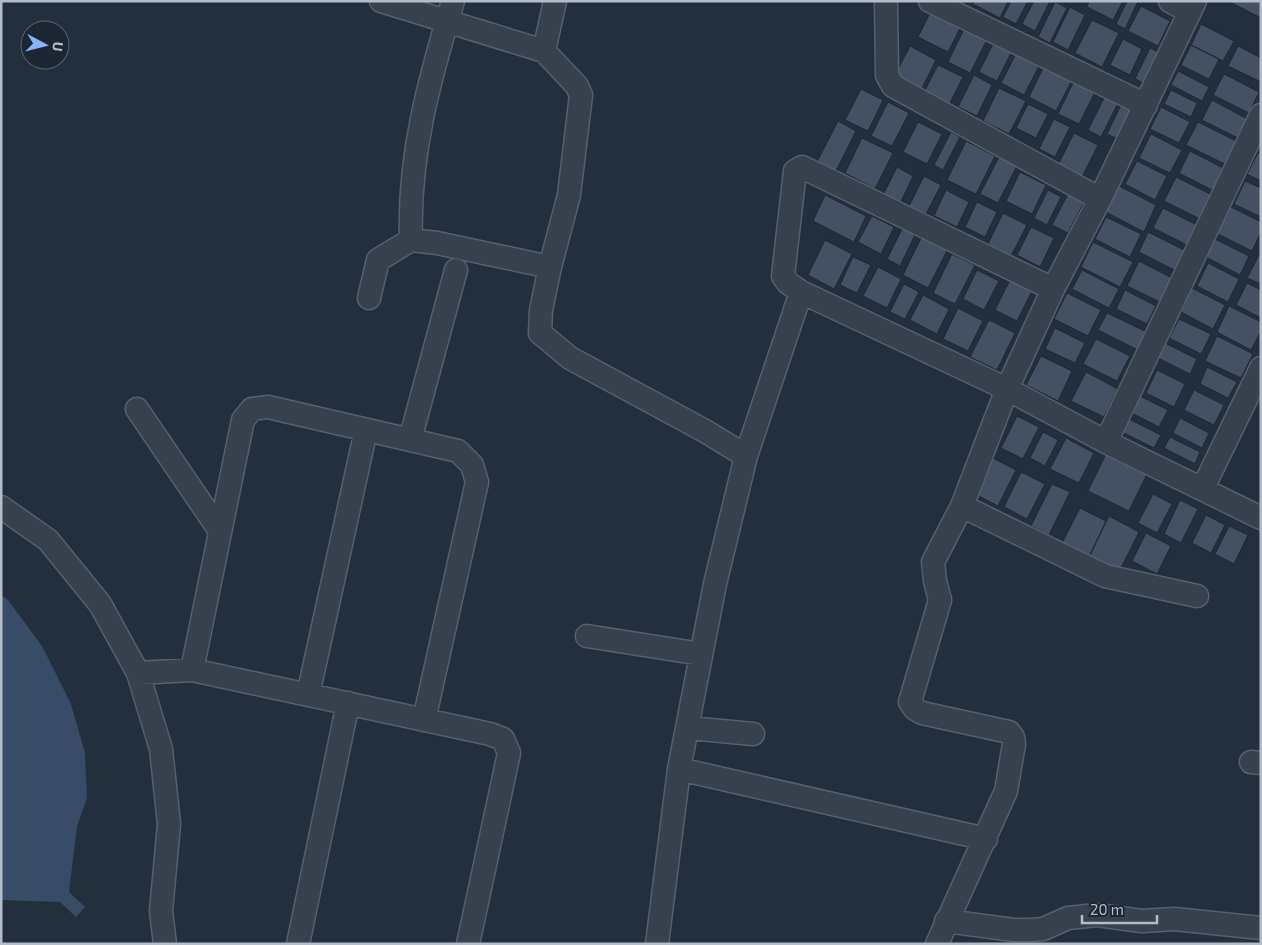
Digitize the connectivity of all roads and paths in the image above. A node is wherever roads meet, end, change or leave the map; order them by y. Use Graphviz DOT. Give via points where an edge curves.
graph roads {
  1 [pos="381,1"];
  2 [pos="555,1"];
  3 [pos="886,1"];
  4 [pos="930,1"];
  5 [pos="1170,1"];
  6 [pos="1192,7"];
  7 [pos="450,11"];
  8 [pos="544,51"];
  9 [pos="1146,105"];
  10 [pos="1261,115"];
  11 [pos="1100,199"];
  12 [pos="411,240"];
  13 [pos="550,267"];
  14 [pos="456,270"];
  15 [pos="1053,288"];
  16 [pos="801,292"];
  17 [pos="369,298"];
  18 [pos="1261,368"];
  19 [pos="1007,389"];
  20 [pos="137,409"];
  21 [pos="366,430"];
  22 [pos="410,440"];
  23 [pos="1106,442"];
  24 [pos="746,456"];
  25 [pos="1203,488"];
  26 [pos="962,506"];
  27 [pos="1,507"];
  28 [pos="1261,518"];
  29 [pos="220,531"];
  30 [pos="1197,596"];
  31 [pos="587,636"];
  32 [pos="701,654"];
  33 [pos="192,670"];
  34 [pos="138,673"];
  35 [pos="308,695"];
  36 [pos="348,704"];
  37 [pos="424,720"];
  38 [pos="688,728"];
  39 [pos="753,734"];
  40 [pos="679,769"];
  41 [pos="986,840"];
  42 [pos="946,921"];
  43 [pos="1261,928"];
  44 [pos="165,944"];
  45 [pos="298,944"];
  46 [pos="468,944"];
  47 [pos="657,944"];
  48 [pos="937,944"];
  1 -- 7 [label="street"];
  2 -- 8 [label="street"];
  3 -- 11 [label="street" via="887,75 893,86"];
  4 -- 9 [label="street"];
  5 -- 6 [label="street"];
  6 -- 9 [label="street"];
  7 -- 8 [label="street"];
  7 -- 12 [label="street" via="420,120 410,203"];
  8 -- 13 [label="street" via="577,86 581,95 568,195"];
  9 -- 11 [label="street"];
  10 -- 23 [label="street"];
  11 -- 15 [label="street"];
  12 -- 13 [label="street"];
  12 -- 17 [label="street" via="378,260"];
  13 -- 24 [label="street" via="541,310 543,336 570,358"];
  14 -- 22 [label="street"];
  15 -- 16 [label="street" via="800,167 795,171 783,276"];
  15 -- 19 [label="street"];
  16 -- 19 [label="street"];
  16 -- 24 [label="street"];
  18 -- 25 [label="street"];
  19 -- 23 [label="street"];
  19 -- 26 [label="street"];
  20 -- 29 [label="street"];
  21 -- 22 [label="street"];
  21 -- 29 [label="street" via="268,407 252,409 243,420"];
  21 -- 35 [label="street"];
  22 -- 37 [label="street" via="458,451 472,465 477,482"];
  23 -- 25 [label="street"];
  24 -- 32 [label="street"];
  25 -- 28 [label="street"];
  26 -- 30 [label="street" via="1106,576"];
  26 -- 41 [label="street" via="933,562 940,600 910,702 922,712 1010,732 1013,737 1013,758 1006,791"];
  27 -- 34 [label="street" via="48,540 100,604"];
  29 -- 33 [label="street"];
  31 -- 32 [label="street"];
  32 -- 38 [label="street"];
  33 -- 34 [label="street"];
  33 -- 35 [label="street"];
  34 -- 44 [label="street" via="161,749 169,824 161,911"];
  35 -- 36 [label="street"];
  36 -- 37 [label="street"];
  36 -- 45 [label="street"];
  37 -- 46 [label="street" via="502,739 509,753"];
  38 -- 39 [label="street"];
  38 -- 40 [label="street"];
  40 -- 41 [label="street"];
  40 -- 47 [label="street"];
  41 -- 42 [label="street"];
  42 -- 43 [label="street" via="1031,930 1043,929 1068,918 1098,915"];
  42 -- 48 [label="street"];
}
